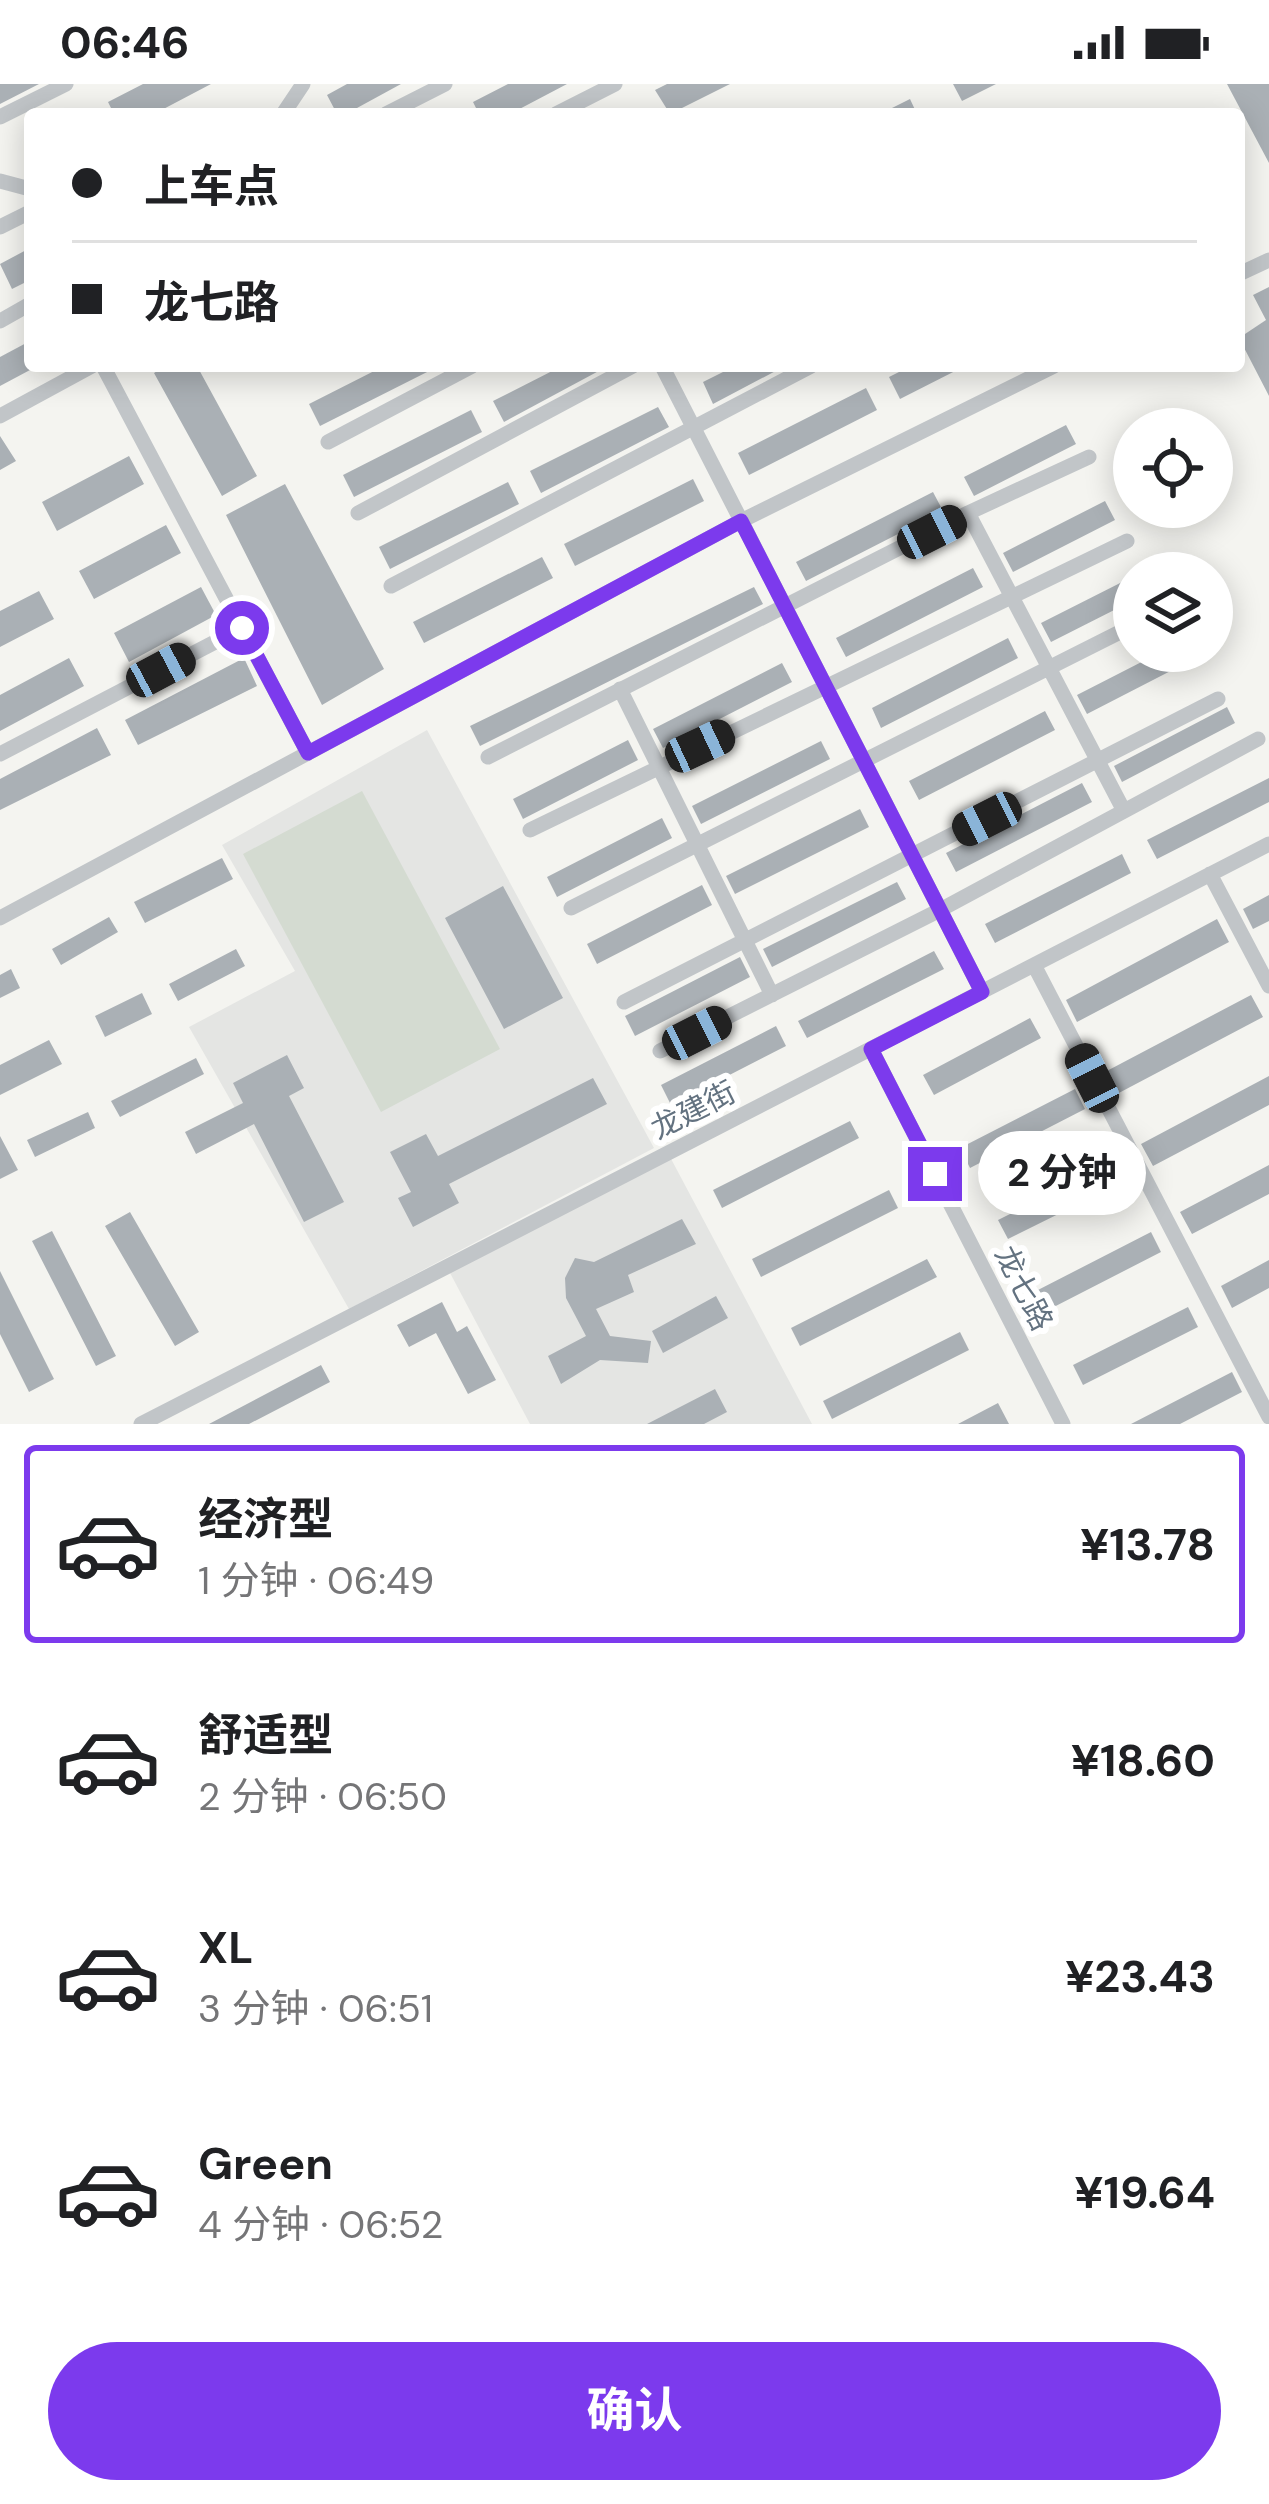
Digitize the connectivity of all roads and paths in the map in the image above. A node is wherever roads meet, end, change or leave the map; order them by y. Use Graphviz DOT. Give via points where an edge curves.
graph roads {
  1 [pos="66,84"];
  2 [pos="445,84"];
  3 [pos="615,84"];
  4 [pos="398,108"];
  5 [pos="568,108"];
  6 [pos="0,117"];
  7 [pos="81,372"];
  8 [pos="106,372"];
  9 [pos="461,372"];
  10 [pos="622,372"];
  11 [pos="665,372"];
  12 [pos="799,372"];
  13 [pos="1042,372"];
  14 [pos="0,416"];
  15 [pos="693,427"];
  16 [pos="328,442"];
  17 [pos="1088,457"];
  18 [pos="358,513"];
  19 [pos="968,513"];
  20 [pos="741,521"];
  21 [pos="1126,542"];
  22 [pos="391,586"];
  23 [pos="1012,597"];
  24 [pos="785,607"];
  25 [pos="242,628"];
  26 [pos="1113,635"];
  27 [pos="1048,666"];
  28 [pos="826,687"];
  29 [pos="620,689"];
  30 [pos="1218,700"];
  31 [pos="1258,739"];
  32 [pos="308,753"];
  33 [pos="0,754"];
  34 [pos="488,757"];
  35 [pos="1099,761"];
  36 [pos="865,763"];
  37 [pos="658,766"];
  38 [pos="1124,811"];
  39 [pos="530,830"];
  40 [pos="1269,844"];
  41 [pos="698,846"];
  42 [pos="914,857"];
  43 [pos="1210,874"];
  44 [pos="571,908"];
  45 [pos="940,910"];
  46 [pos="0,918"];
  47 [pos="746,940"];
  48 [pos="1034,965"];
  49 [pos="1269,986"];
  50 [pos="982,992"];
  51 [pos="772,994"];
  52 [pos="624,1002"];
  53 [pos="871,1049"];
  54 [pos="660,1052"];
  55 [pos="1269,1418"];
  56 [pos="141,1424"];
  57 [pos="1063,1424"];
  1 -- 6 [label="street"];
  2 -- 4 [label="street"];
  3 -- 5 [label="street"];
  7 -- 14 [label="street"];
  8 -- 25 [label="street"];
  9 -- 16 [label="street"];
  10 -- 18 [label="street"];
  11 -- 15 [label="street"];
  12 -- 15 [label="street"];
  13 -- 20 [label="street"];
  15 -- 20 [label="street"];
  15 -- 22 [label="street"];
  17 -- 19 [label="street"];
  19 -- 23 [label="street"];
  19 -- 24 [label="street"];
  20 -- 24 [label="street"];
  20 -- 32 [label="street"];
  21 -- 23 [label="street"];
  23 -- 27 [label="street"];
  23 -- 28 [label="street"];
  24 -- 28 [label="street"];
  24 -- 29 [label="street"];
  25 -- 32 [label="street"];
  25 -- 33 [label="street"];
  26 -- 27 [label="street"];
  27 -- 35 [label="street"];
  27 -- 36 [label="street"];
  28 -- 36 [label="street"];
  28 -- 37 [label="street"];
  29 -- 34 [label="street"];
  29 -- 37 [label="street"];
  30 -- 35 [label="street"];
  31 -- 38 [label="street"];
  32 -- 46 [label="street"];
  35 -- 38 [label="street"];
  35 -- 42 [label="street"];
  36 -- 41 [label="street"];
  36 -- 42 [label="street"];
  37 -- 39 [label="street"];
  37 -- 41 [label="street"];
  38 -- 45 [label="street"];
  40 -- 43 [label="street, 龙建街"];
  41 -- 44 [label="street"];
  41 -- 47 [label="street"];
  42 -- 45 [label="street"];
  42 -- 47 [label="street"];
  43 -- 48 [label="street, 龙建街"];
  43 -- 49 [label="street"];
  45 -- 50 [label="street"];
  45 -- 51 [label="street"];
  47 -- 51 [label="street"];
  47 -- 52 [label="street"];
  48 -- 50 [label="street, 龙建街"];
  48 -- 55 [label="street"];
  50 -- 53 [label="street, 龙建街"];
  51 -- 54 [label="street"];
  53 -- 56 [label="street, 龙建街"];
  53 -- 57 [label="street, 龙七路"];
}
